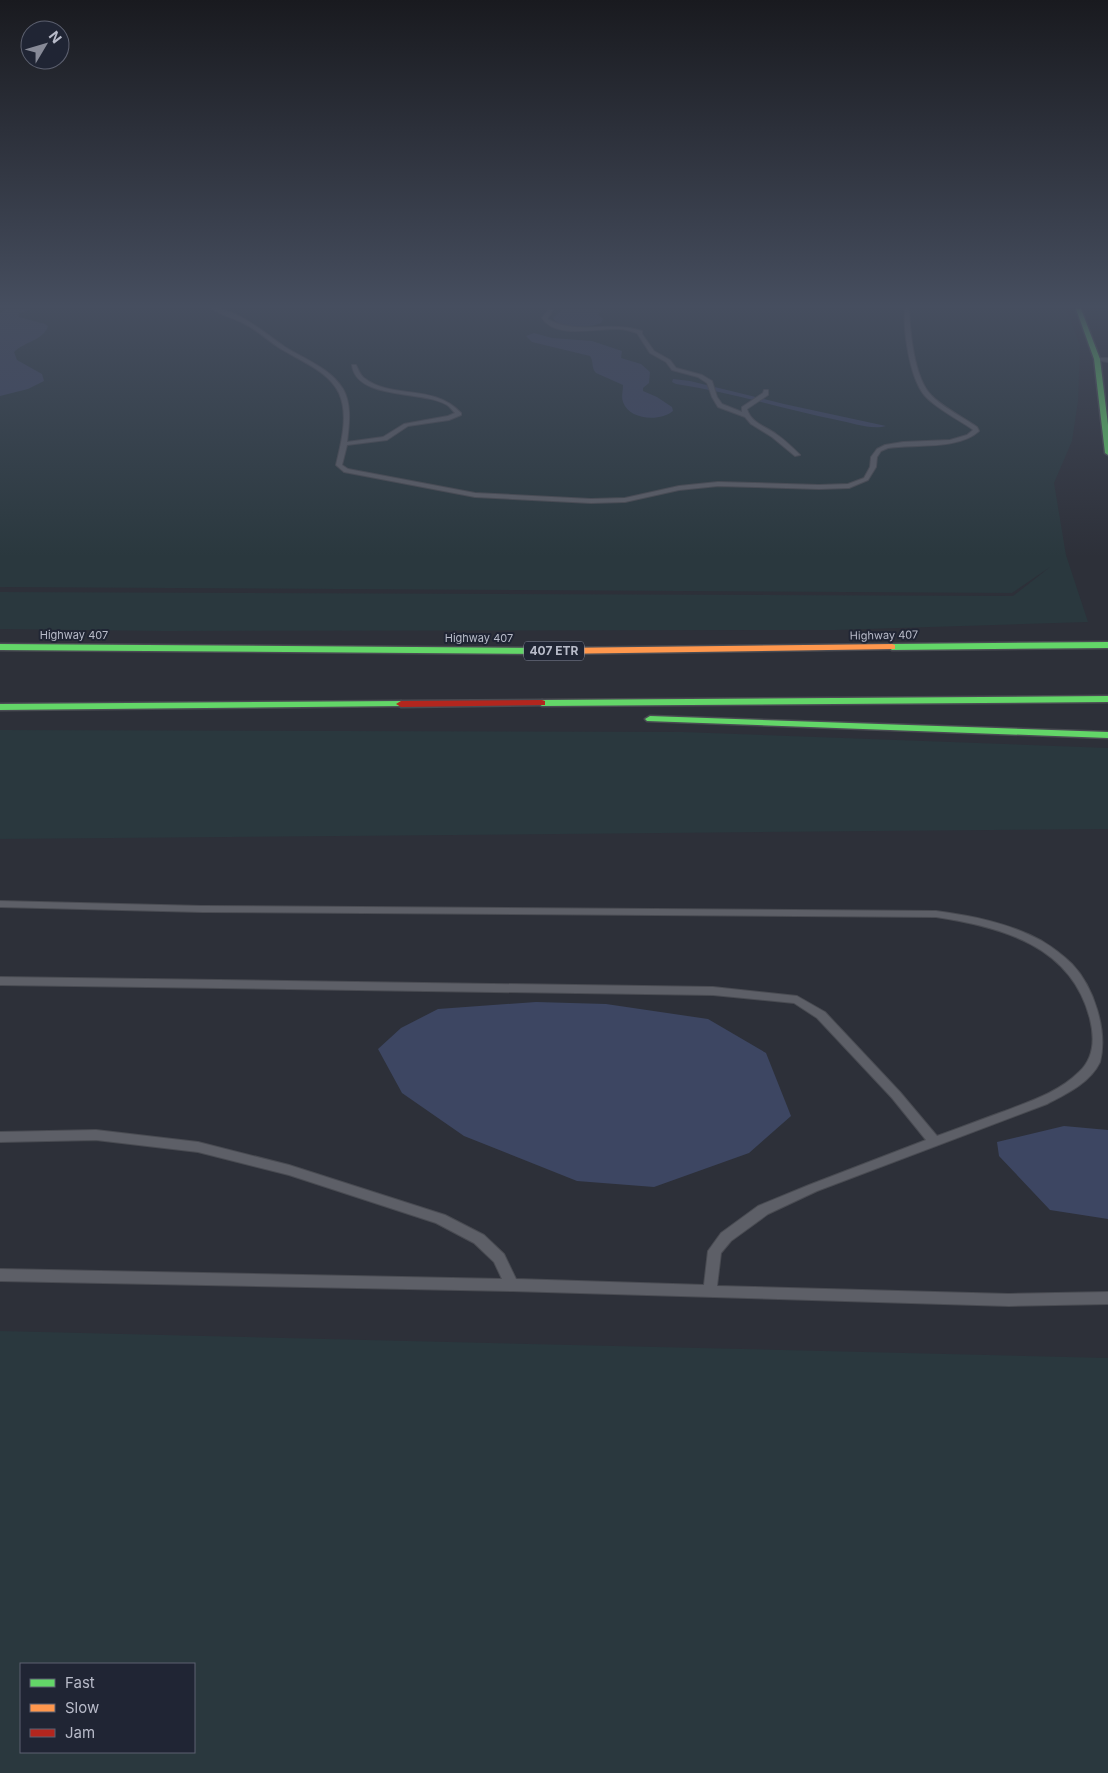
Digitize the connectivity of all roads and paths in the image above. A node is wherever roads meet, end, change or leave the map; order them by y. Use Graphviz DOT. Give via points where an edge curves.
graph roads {
  1 [pos="766,391"];
  2 [pos="341,392"];
  3 [pos="401,392"];
  4 [pos="712,392"];
  5 [pos="925,392"];
  6 [pos="1104,392"];
  7 [pos="745,415"];
  8 [pos="344,444"];
  9 [pos="1108,453"];
  10 [pos="797,456"];
  11 [pos="1108,645"];
  12 [pos="0,647"];
  13 [pos="1108,699"];
  14 [pos="555,703"];
  15 [pos="0,708"];
  16 [pos="620,714"];
  17 [pos="638,718"];
  18 [pos="1108,734"];
  19 [pos="0,904"];
  20 [pos="0,981"];
  21 [pos="0,1137"];
  22 [pos="934,1142"];
  23 [pos="0,1275"];
  24 [pos="512,1285"];
  25 [pos="710,1290"];
  26 [pos="1108,1298"];
  1 -- 7 [label="lane" via="744,408"];
  2 -- 8 [label="lane" via="346,405"];
  3 -- 8 [label="lane" via="442,400 459,414 406,425 385,439"];
  4 -- 7 [label="lane" via="718,405"];
  5 -- 8 [label="lane" via="976,431 950,442 887,446 874,457 866,479 849,486 718,484 679,488 625,500 590,501 475,495 346,471 339,464"];
  6 -- 9 [label="main road"];
  7 -- 10 [label="lane"];
  11 -- 12 [label="main road, Highway 407 / 407 ETR" via="532,651"];
  13 -- 14 [label="main road"];
  14 -- 15 [label="main road"];
  14 -- 16 [label="main road"];
  17 -- 18 [label="main road"];
  19 -- 22 [label="lane" via="241,910 936,914 981,921 1018,934 1046,949 1069,967 1097,1015 1100,1041 1095,1061 1078,1082 1043,1101"];
  20 -- 22 [label="lane" via="713,991 797,1000 821,1015 896,1095"];
  21 -- 24 [label="lane" via="96,1135 198,1147 288,1170 440,1219 479,1240 499,1258"];
  22 -- 25 [label="lane" via="763,1210 726,1237 716,1251"];
  23 -- 24 [label="lane"];
  24 -- 25 [label="lane"];
  25 -- 26 [label="lane" via="1009,1300"];
}
